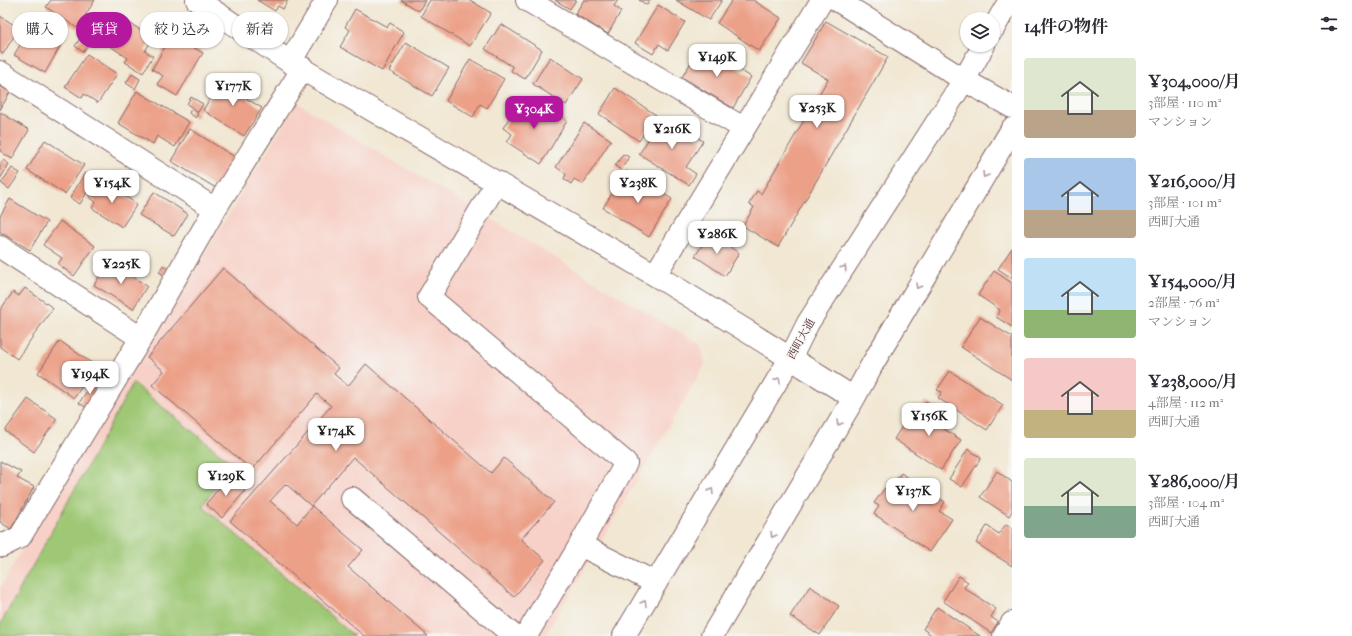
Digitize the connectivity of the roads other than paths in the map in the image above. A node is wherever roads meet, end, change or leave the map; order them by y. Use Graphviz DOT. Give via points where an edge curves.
graph roads {
  1 [pos="196,0"];
  2 [pos="327,0"];
  3 [pos="527,0"];
  4 [pos="822,0"];
  5 [pos="837,0"];
  6 [pos="1010,0"];
  7 [pos="1000,17"];
  8 [pos="980,52"];
  9 [pos="297,65"];
  10 [pos="0,72"];
  11 [pos="964,80"];
  12 [pos="1012,107"];
  13 [pos="743,128"];
  14 [pos="1012,129"];
  15 [pos="1006,153"];
  16 [pos="497,182"];
  17 [pos="215,209"];
  18 [pos="0,247"];
  19 [pos="655,274"];
  20 [pos="141,338"];
  21 [pos="790,359"];
  22 [pos="854,398"];
  23 [pos="352,498"];
  24 [pos="0,544"];
  25 [pos="580,545"];
  26 [pos="656,583"];
  27 [pos="1012,623"];
  28 [pos="514,636"];
  29 [pos="526,636"];
  30 [pos="624,636"];
  31 [pos="712,636"];
  32 [pos="1004,636"];
  1 -- 9 [label="street"];
  2 -- 9 [label="street"];
  3 -- 13 [label="street"];
  4 -- 13 [label="street"];
  5 -- 11 [label="street"];
  6 -- 7 [label="street"];
  8 -- 11 [label="street, 西町大通"];
  9 -- 16 [label="street"];
  9 -- 17 [label="street"];
  10 -- 17 [label="street"];
  11 -- 12 [label="street"];
  21 -- 11 [label="street, 西町大通, one-way" via="808,324"];
  13 -- 19 [label="street"];
  14 -- 15 [label="street"];
  15 -- 22 [label="street, one-way" via="873,363"];
  16 -- 19 [label="street"];
  16 -- 25 [label="street" via="429,297 626,463"];
  17 -- 20 [label="street"];
  18 -- 20 [label="street"];
  19 -- 21 [label="street"];
  20 -- 24 [label="street" via="20,537 2,546"];
  21 -- 22 [label="street"];
  26 -- 21 [label="street, 西町大通, one-way"];
  22 -- 31 [label="street, one-way"];
  23 -- 28 [label="street"];
  25 -- 26 [label="street"];
  25 -- 29 [label="street"];
  30 -- 26 [label="street, 西町大通, one-way"];
  27 -- 32 [label="street"];
}
